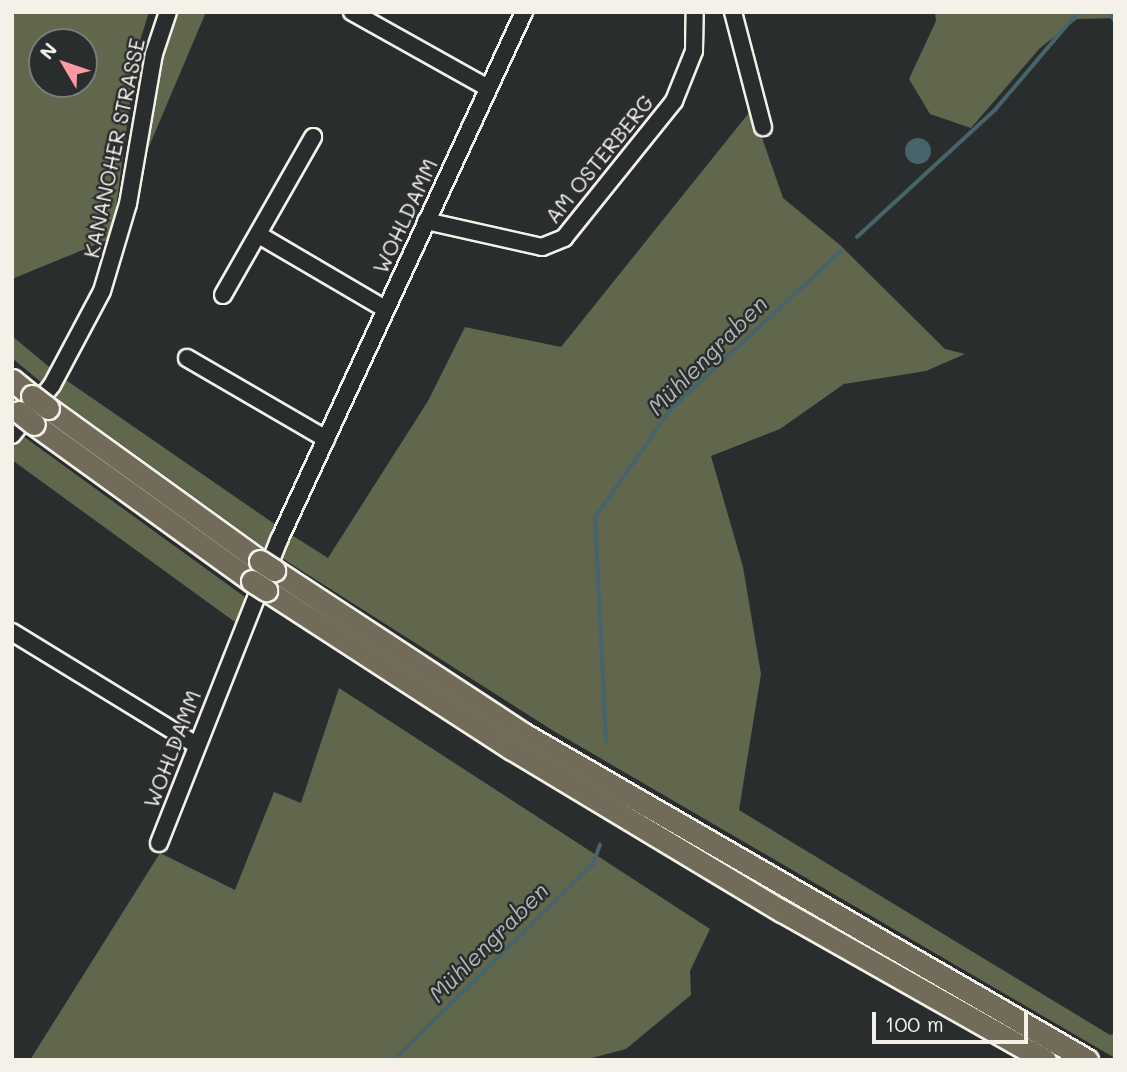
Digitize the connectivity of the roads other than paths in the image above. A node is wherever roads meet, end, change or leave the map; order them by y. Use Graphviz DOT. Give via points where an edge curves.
graph roads {
  1 [pos="168,12"];
  2 [pos="352,12"];
  3 [pos="524,12"];
  4 [pos="695,12"];
  5 [pos="733,12"];
  6 [pos="488,88"];
  7 [pos="764,127"];
  8 [pos="313,137"];
  9 [pos="426,221"];
  10 [pos="259,235"];
  11 [pos="223,295"];
  12 [pos="386,309"];
  13 [pos="187,358"];
  14 [pos="12,380"];
  15 [pos="29,409"];
  16 [pos="12,435"];
  17 [pos="326,439"];
  18 [pos="263,576"];
  19 [pos="12,632"];
  20 [pos="195,744"];
  21 [pos="159,843"];
  22 [pos="1045,1060"];
  23 [pos="1087,1060"];
  1 -- 16 [label="street, KANANOHER STRASSE" via="154,54 128,204 102,291 52,385"];
  2 -- 6 [label="street"];
  3 -- 6 [label="street, WOHLDAMM"];
  4 -- 9 [label="street, AM OSTERBERG" via="694,51 674,101 564,238 542,247"];
  5 -- 7 [label="street"];
  6 -- 9 [label="street, WOHLDAMM"];
  8 -- 10 [label="street"];
  9 -- 12 [label="street, WOHLDAMM"];
  10 -- 11 [label="street"];
  10 -- 12 [label="street"];
  12 -- 17 [label="street, WOHLDAMM"];
  13 -- 17 [label="street"];
  14 -- 15 [label="highway"];
  15 -- 18 [label="highway"];
  17 -- 20 [label="street, WOHLDAMM" via="278,540"];
  18 -- 22 [label="highway" via="512,750"];
  18 -- 23 [label="highway" via="522,733"];
  19 -- 20 [label="street"];
  20 -- 21 [label="street, WOHLDAMM"];
}
